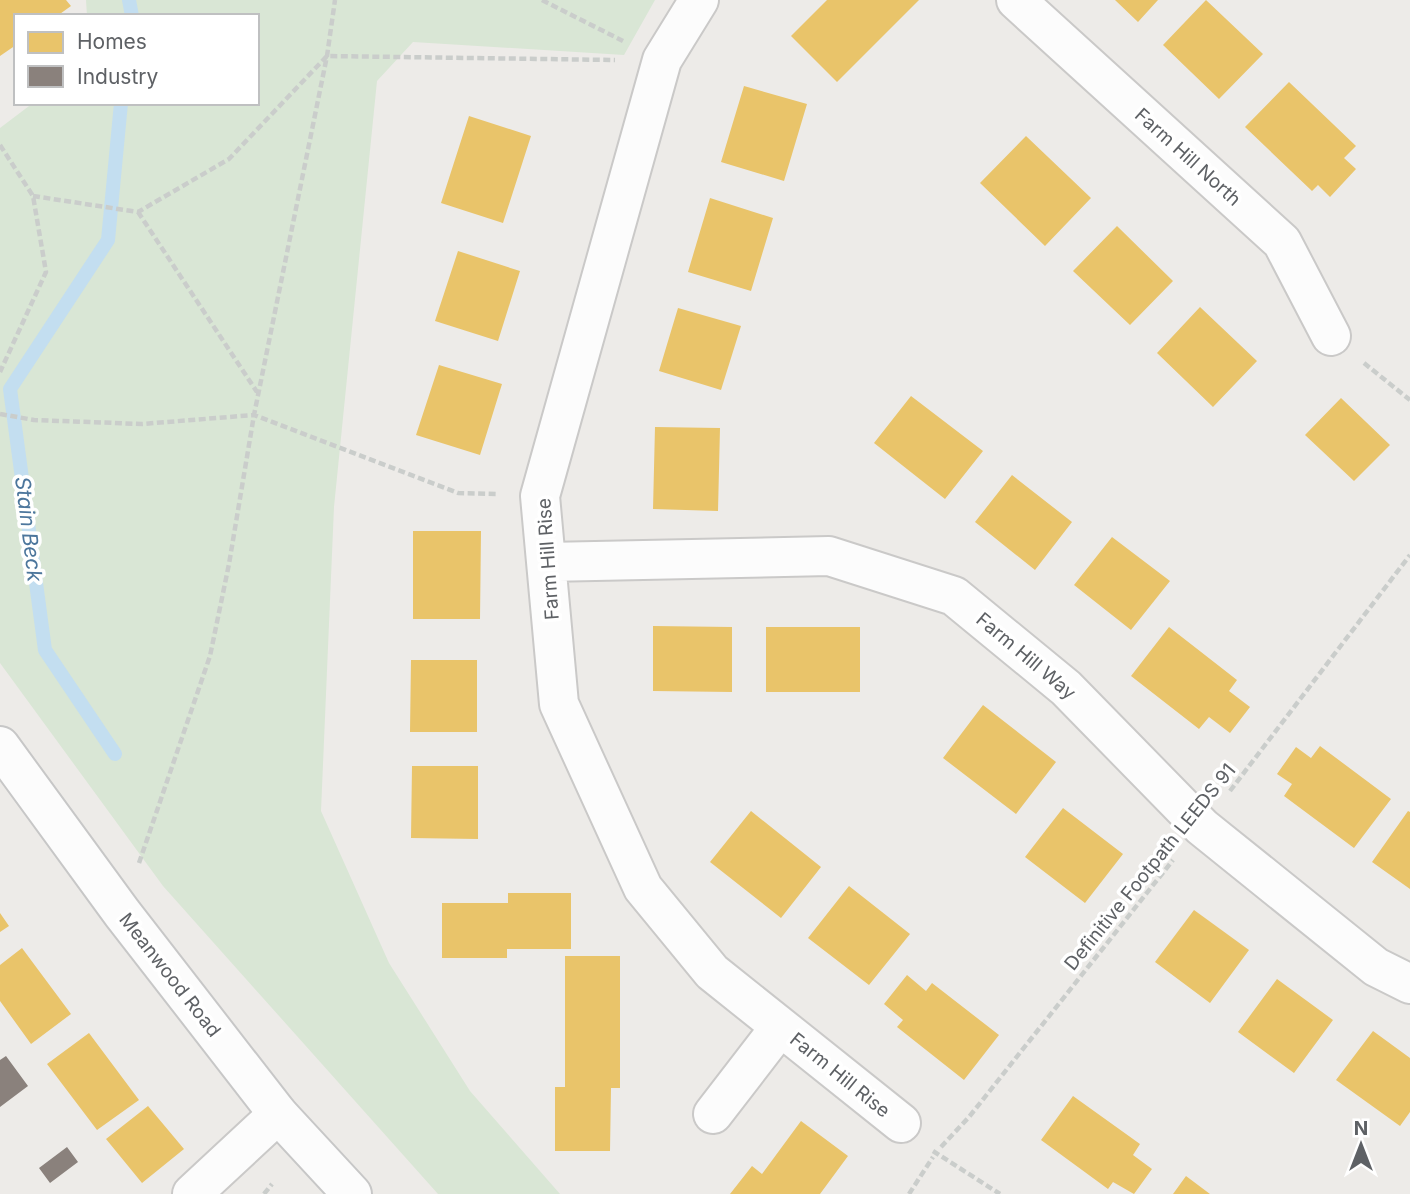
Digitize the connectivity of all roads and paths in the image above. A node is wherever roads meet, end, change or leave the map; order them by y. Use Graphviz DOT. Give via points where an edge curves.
graph roads {
  1 [pos="335,0"];
  2 [pos="542,0"];
  3 [pos="698,0"];
  4 [pos="1016,0"];
  5 [pos="327,56"];
  6 [pos="662,60"];
  7 [pos="0,145"];
  8 [pos="33,196"];
  9 [pos="138,212"];
  10 [pos="1331,336"];
  11 [pos="0,372"];
  12 [pos="258,394"];
  13 [pos="1410,400"];
  14 [pos="0,414"];
  15 [pos="254,415"];
  16 [pos="540,496"];
  17 [pos="1410,555"];
  18 [pos="547,562"];
  19 [pos="0,746"];
  20 [pos="1202,827"];
  21 [pos="122,914"];
  22 [pos="1410,985"];
  23 [pos="780,1027"];
  24 [pos="278,1114"];
  25 [pos="713,1114"];
  26 [pos="901,1123"];
  27 [pos="936,1153"];
  28 [pos="192,1194"];
  29 [pos="352,1194"];
  30 [pos="909,1194"];
  31 [pos="1000,1194"];
  1 -- 5 [label="path"];
  2 -- 6 [label="path"];
  3 -- 6 [label="street, Farm Hill Rise"];
  4 -- 10 [label="street, Farm Hill North" via="1282,242"];
  5 -- 6 [label="path"];
  5 -- 9 [label="path" via="229,159"];
  5 -- 12 [label="path"];
  6 -- 16 [label="street, Farm Hill Rise"];
  7 -- 8 [label="path"];
  8 -- 9 [label="path"];
  8 -- 11 [label="path" via="46,272"];
  9 -- 12 [label="path"];
  10 -- 13 [label="path"];
  12 -- 15 [label="path"];
  14 -- 15 [label="path" via="34,420 142,424"];
  15 -- 16 [label="path" via="458,493"];
  15 -- 21 [label="path" via="209,656"];
  16 -- 18 [label="street, Farm Hill Rise"];
  17 -- 20 [label="path, Definitive Footpath LEEDS 91"];
  18 -- 20 [label="street, Farm Hill Way" via="829,556 954,596 1066,688"];
  18 -- 23 [label="street, Farm Hill Rise" via="559,704 643,888 712,972"];
  19 -- 21 [label="street, Meanwood Road"];
  20 -- 22 [label="street, Farm Hill Way" via="1376,967"];
  20 -- 27 [label="path, Definitive Footpath LEEDS 91"];
  21 -- 24 [label="street, Meanwood Road"];
  23 -- 25 [label="street, Farm Hill Rise"];
  23 -- 26 [label="street, Farm Hill Rise"];
  24 -- 28 [label="street"];
  24 -- 29 [label="street, Meanwood Road"];
  26 -- 27 [label="path"];
  27 -- 30 [label="path, Definitive Footpath LEEDS 91"];
  27 -- 31 [label="path"];
}
